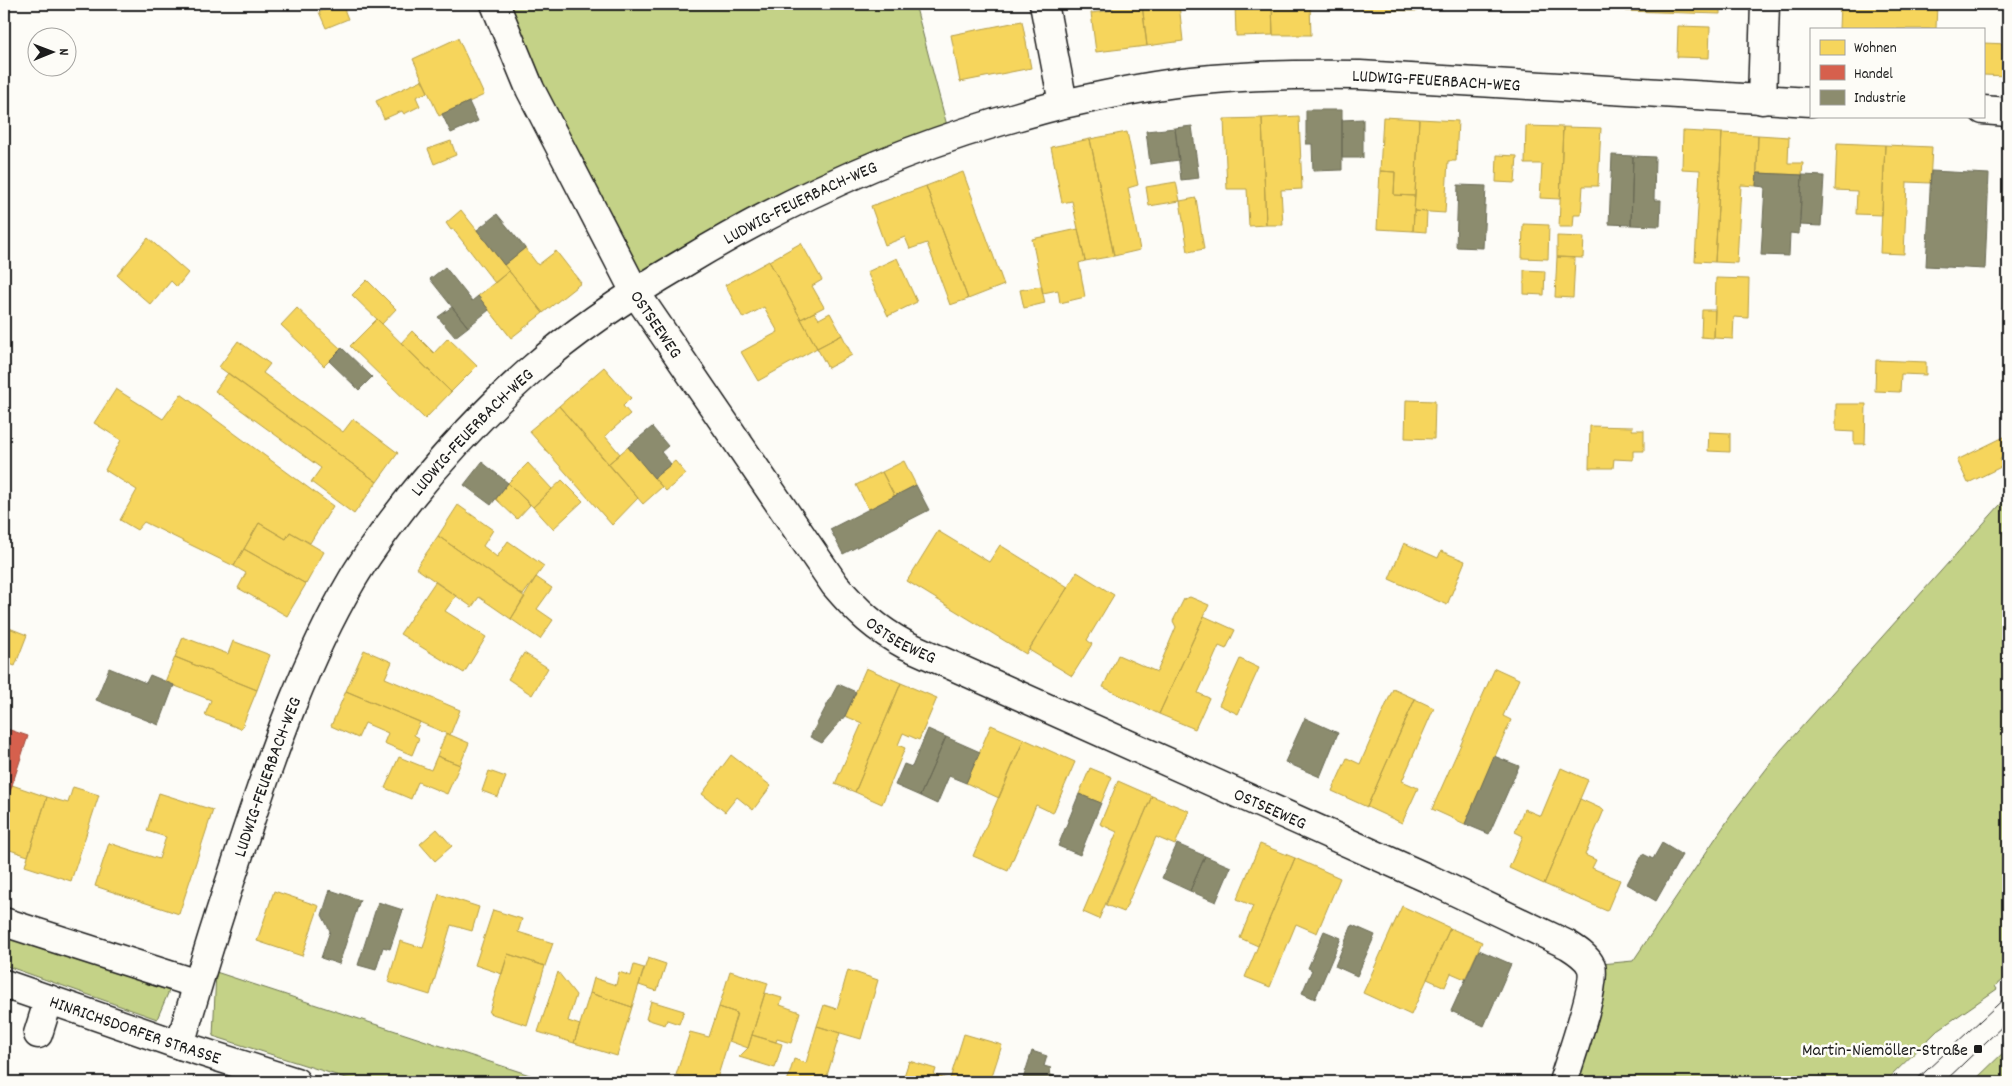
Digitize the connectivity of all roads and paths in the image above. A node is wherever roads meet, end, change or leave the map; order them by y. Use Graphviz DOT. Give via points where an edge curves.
graph roads {
  1 [pos="495,4"];
  2 [pos="1044,4"];
  3 [pos="1765,4"];
  4 [pos="1762,100"];
  5 [pos="1810,102"];
  6 [pos="1064,103"];
  7 [pos="1984,110"];
  8 [pos="2008,112"];
  9 [pos="636,292"];
  10 [pos="4,922"];
  11 [pos="4,984"];
  12 [pos="197,984"];
  13 [pos="49,999"];
  14 [pos="38,1034"];
  15 [pos="180,1045"];
  16 [pos="296,1082"];
  17 [pos="1563,1082"];
  1 -- 9 [label="street, OSTSEEWEG" via="530,89"];
  2 -- 6 [label="street"];
  3 -- 4 [label="street"];
  4 -- 5 [label="street, LUDWIG-FEUERBACH-WEG"];
  4 -- 6 [label="street, LUDWIG-FEUERBACH-WEG" via="1310,74 1192,81"];
  6 -- 9 [label="street, LUDWIG-FEUERBACH-WEG" via="950,136 832,183 730,234"];
  7 -- 8 [label="street"];
  9 -- 12 [label="street, LUDWIG-FEUERBACH-WEG" via="577,332 531,370 470,429 437,464 385,530 352,581 317,649 272,756"];
  9 -- 17 [label="street, OSTSEEWEG" via="835,585 856,610 882,632 1427,878 1568,945 1584,957 1591,965 1590,992"];
  10 -- 12 [label="street"];
  11 -- 13 [label="street, HINRICHSDORFER STRASSE"];
  12 -- 15 [label="street, LUDWIG-FEUERBACH-WEG"];
  13 -- 14 [label="street"];
  13 -- 15 [label="street, HINRICHSDORFER STRASSE"];
  15 -- 16 [label="street, HINRICHSDORFER STRASSE"];
}
